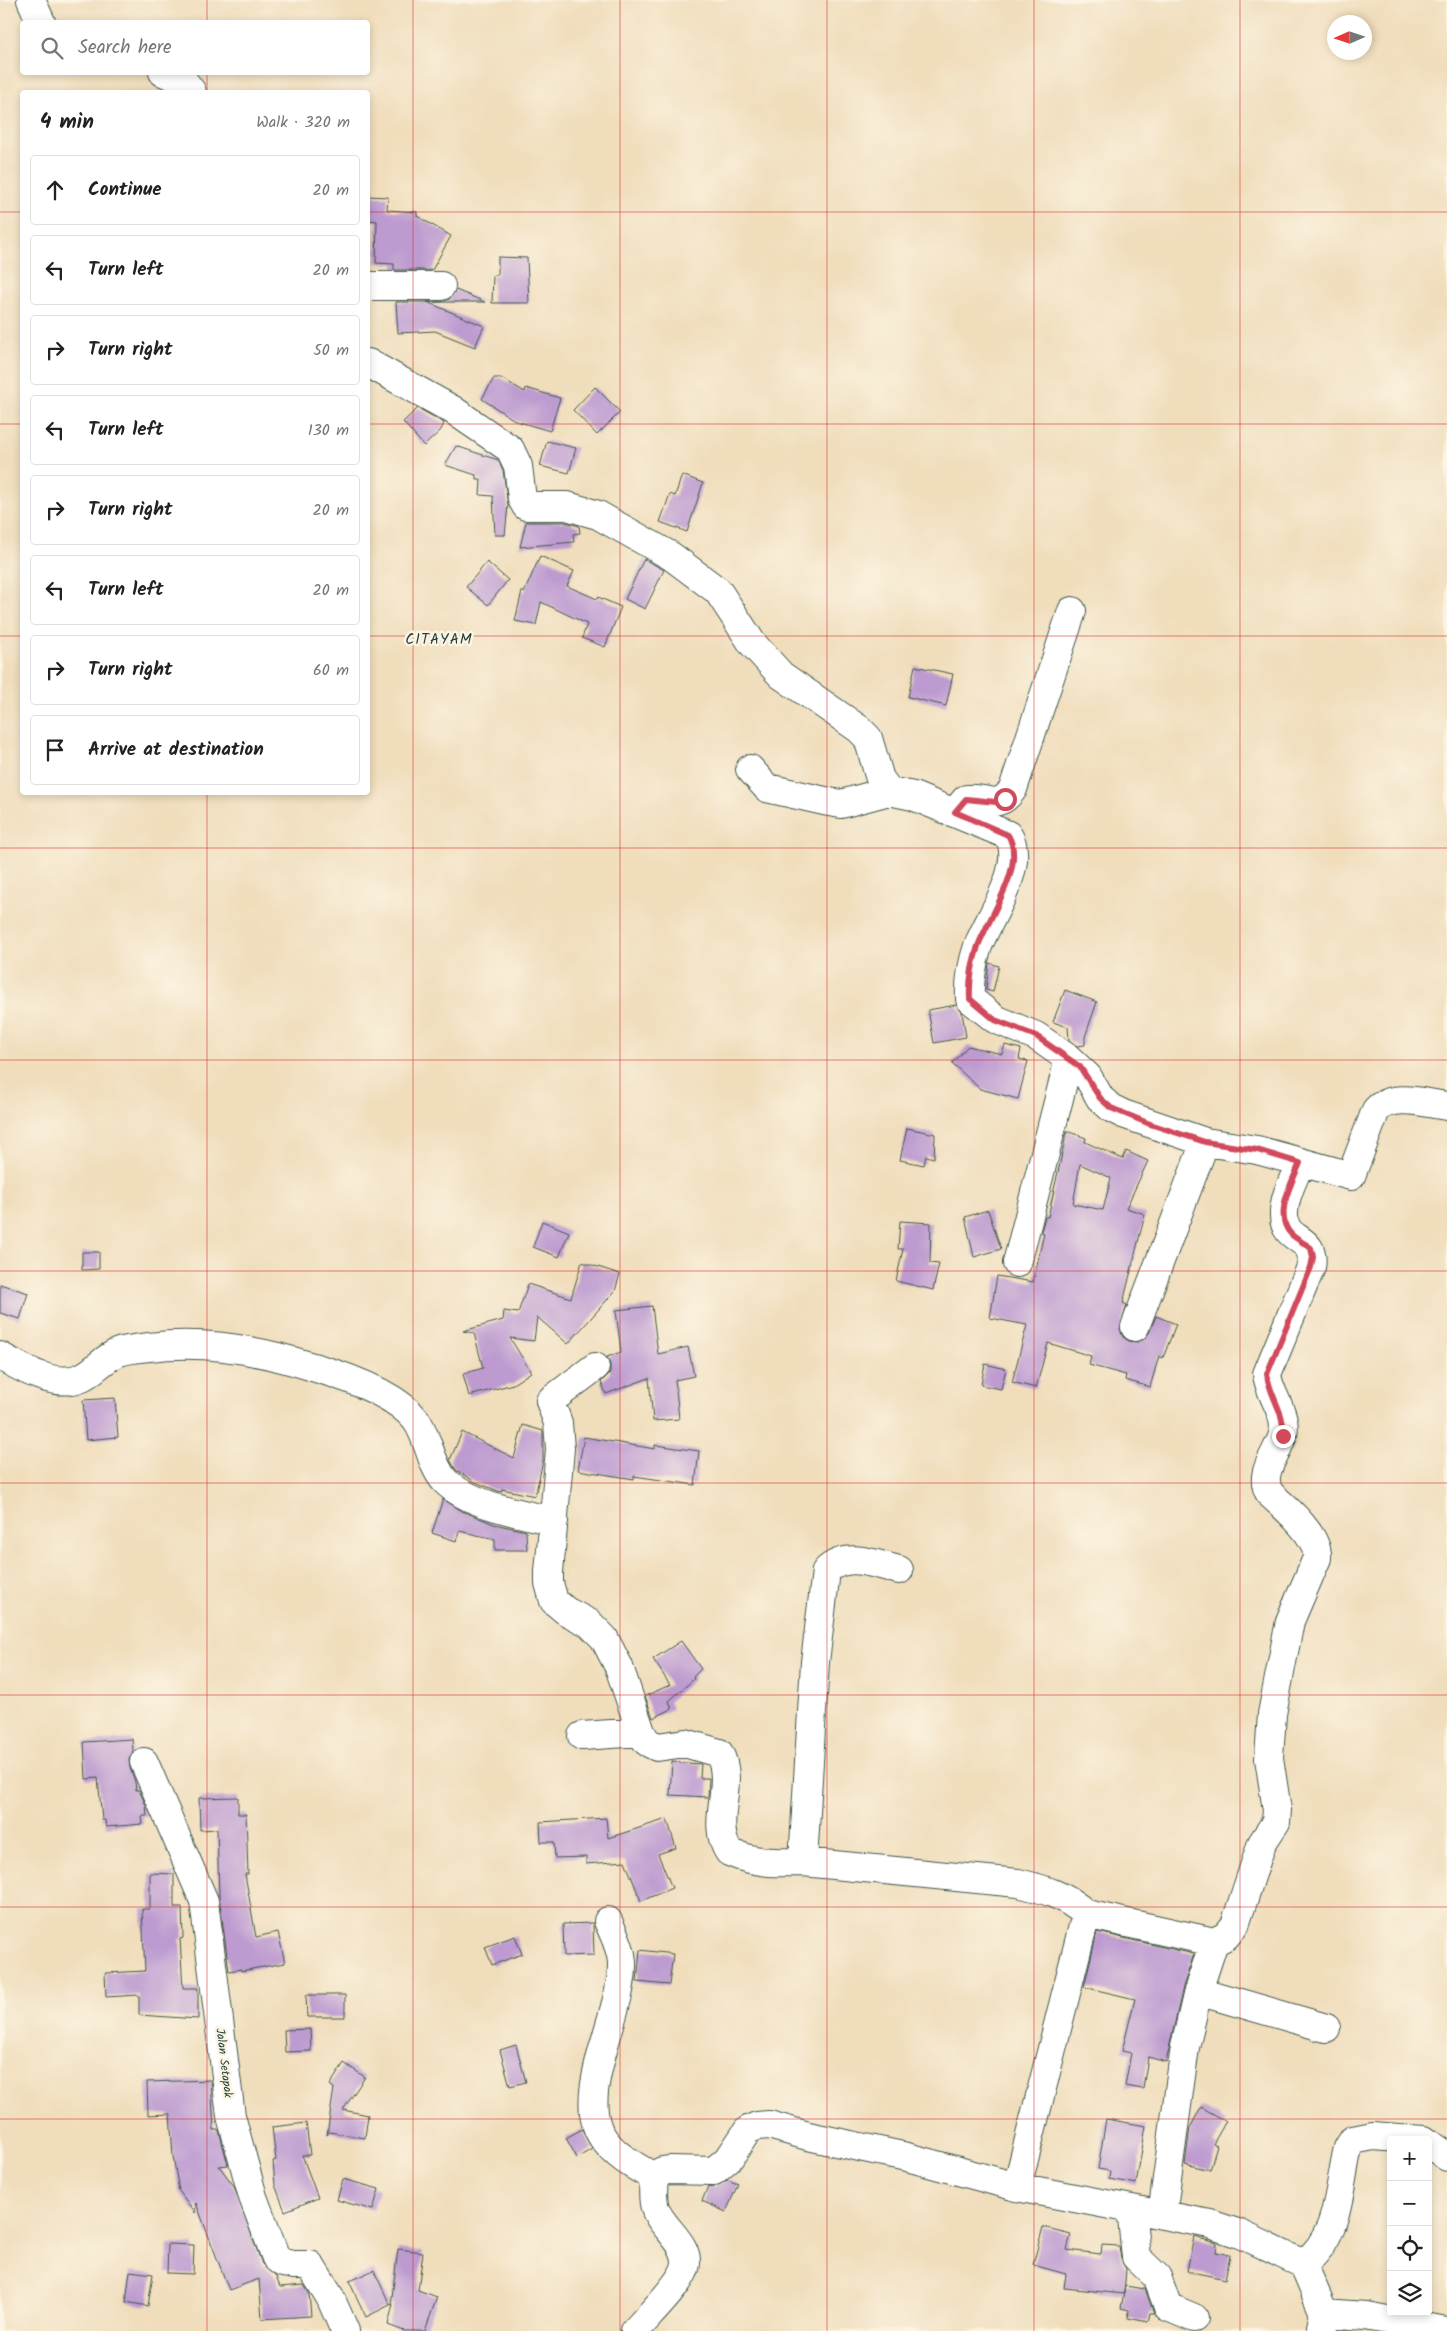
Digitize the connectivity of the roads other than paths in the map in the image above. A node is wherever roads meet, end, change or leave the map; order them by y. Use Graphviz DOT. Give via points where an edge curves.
graph roads {
  1 [pos="31,0"];
  2 [pos="40,20"];
  3 [pos="170,75"];
  4 [pos="190,90"];
  5 [pos="370,286"];
  6 [pos="441,286"];
  7 [pos="370,364"];
  8 [pos="1072,611"];
  9 [pos="750,769"];
  10 [pos="889,791"];
  11 [pos="955,812"];
  12 [pos="1069,1059"];
  13 [pos="1447,1106"];
  14 [pos="1205,1142"];
  15 [pos="1300,1163"];
  16 [pos="1017,1263"];
  17 [pos="1135,1327"];
  18 [pos="0,1356"];
  19 [pos="595,1367"];
  20 [pos="554,1521"];
  21 [pos="899,1570"];
  22 [pos="641,1732"];
  23 [pos="582,1736"];
  24 [pos="144,1762"];
  25 [pos="803,1862"];
  26 [pos="1086,1914"];
  27 [pos="608,1921"];
  28 [pos="1214,1942"];
  29 [pos="1198,1991"];
  30 [pos="1326,2028"];
  31 [pos="1387,2137"];
  32 [pos="1432,2146"];
  33 [pos="1447,2157"];
  34 [pos="654,2178"];
  35 [pos="1017,2187"];
  36 [pos="1131,2210"];
  37 [pos="1162,2215"];
  38 [pos="1303,2264"];
  39 [pos="1194,2318"];
  40 [pos="1322,2325"];
  41 [pos="345,2331"];
  42 [pos="635,2331"];
  43 [pos="1446,2331"];
  1 -- 2 [label="street"];
  3 -- 4 [label="street" via="183,80"];
  5 -- 6 [label="street"];
  7 -- 10 [label="street" via="453,410 510,449 518,466 522,499 526,506 568,506 598,515 671,556 718,591 752,643 781,675 868,738 880,779"];
  8 -- 11 [label="street" via="1013,789 1005,799 996,802 966,799"];
  9 -- 10 [label="street" via="767,788 841,804"];
  10 -- 11 [label="street" via="913,796"];
  11 -- 12 [label="street" via="1008,835 1014,850 1000,900 978,946 969,980 970,999 995,1020 1036,1036"];
  12 -- 14 [label="street" via="1080,1067 1100,1098 1111,1108"];
  12 -- 16 [label="street"];
  13 -- 15 [label="street" via="1398,1100 1383,1103 1376,1110 1351,1176"];
  14 -- 15 [label="street" via="1257,1150"];
  14 -- 17 [label="street"];
  15 -- 28 [label="street" via="1283,1217 1291,1234 1311,1248 1313,1257 1267,1374 1284,1420 1283,1436 1268,1468 1266,1485 1270,1494 1312,1536 1318,1548 1317,1558 1290,1621 1272,1714 1269,1758 1276,1822 1262,1843 1235,1925 1226,1936"];
  18 -- 20 [label="street" via="28,1370 62,1381 82,1377 118,1352 169,1345 218,1346 312,1366 359,1382 402,1408 416,1420 446,1481 458,1490 505,1510"];
  19 -- 20 [label="street" via="550,1401 560,1435"];
  20 -- 22 [label="street" via="549,1583 554,1601 566,1612 589,1623 604,1638 619,1667"];
  21 -- 25 [label="street" via="852,1559 826,1571 814,1662"];
  22 -- 23 [label="street"];
  22 -- 25 [label="street" via="647,1742 657,1747 685,1743 719,1753 725,1764 726,1780 721,1836 728,1852 754,1862"];
  24 -- 41 [label="street, Jalan Setapak" via="204,1901 231,2116 242,2163 266,2231 276,2258 283,2263 310,2265 330,2297"];
  25 -- 26 [label="street" via="1018,1883 1071,1901"];
  26 -- 28 [label="street"];
  26 -- 35 [label="street"];
  27 -- 34 [label="street" via="621,1950 622,1965 618,1996 595,2087 593,2111 596,2126 610,2147"];
  28 -- 29 [label="street"];
  29 -- 30 [label="street"];
  29 -- 37 [label="street" via="1185,2047"];
  31 -- 38 [label="street" via="1353,2140 1348,2148 1328,2236 1320,2249"];
  32 -- 33 [label="street"];
  34 -- 35 [label="street" via="669,2170 714,2171 730,2157 748,2130 769,2125"];
  34 -- 42 [label="street" via="655,2208 681,2244 686,2266 677,2282"];
  35 -- 36 [label="street"];
  36 -- 37 [label="street"];
  36 -- 39 [label="street" via="1136,2256 1156,2277 1168,2307"];
  37 -- 38 [label="street" via="1210,2224 1240,2234"];
  38 -- 40 [label="street"];
  40 -- 43 [label="street" via="1366,2316"];
}
